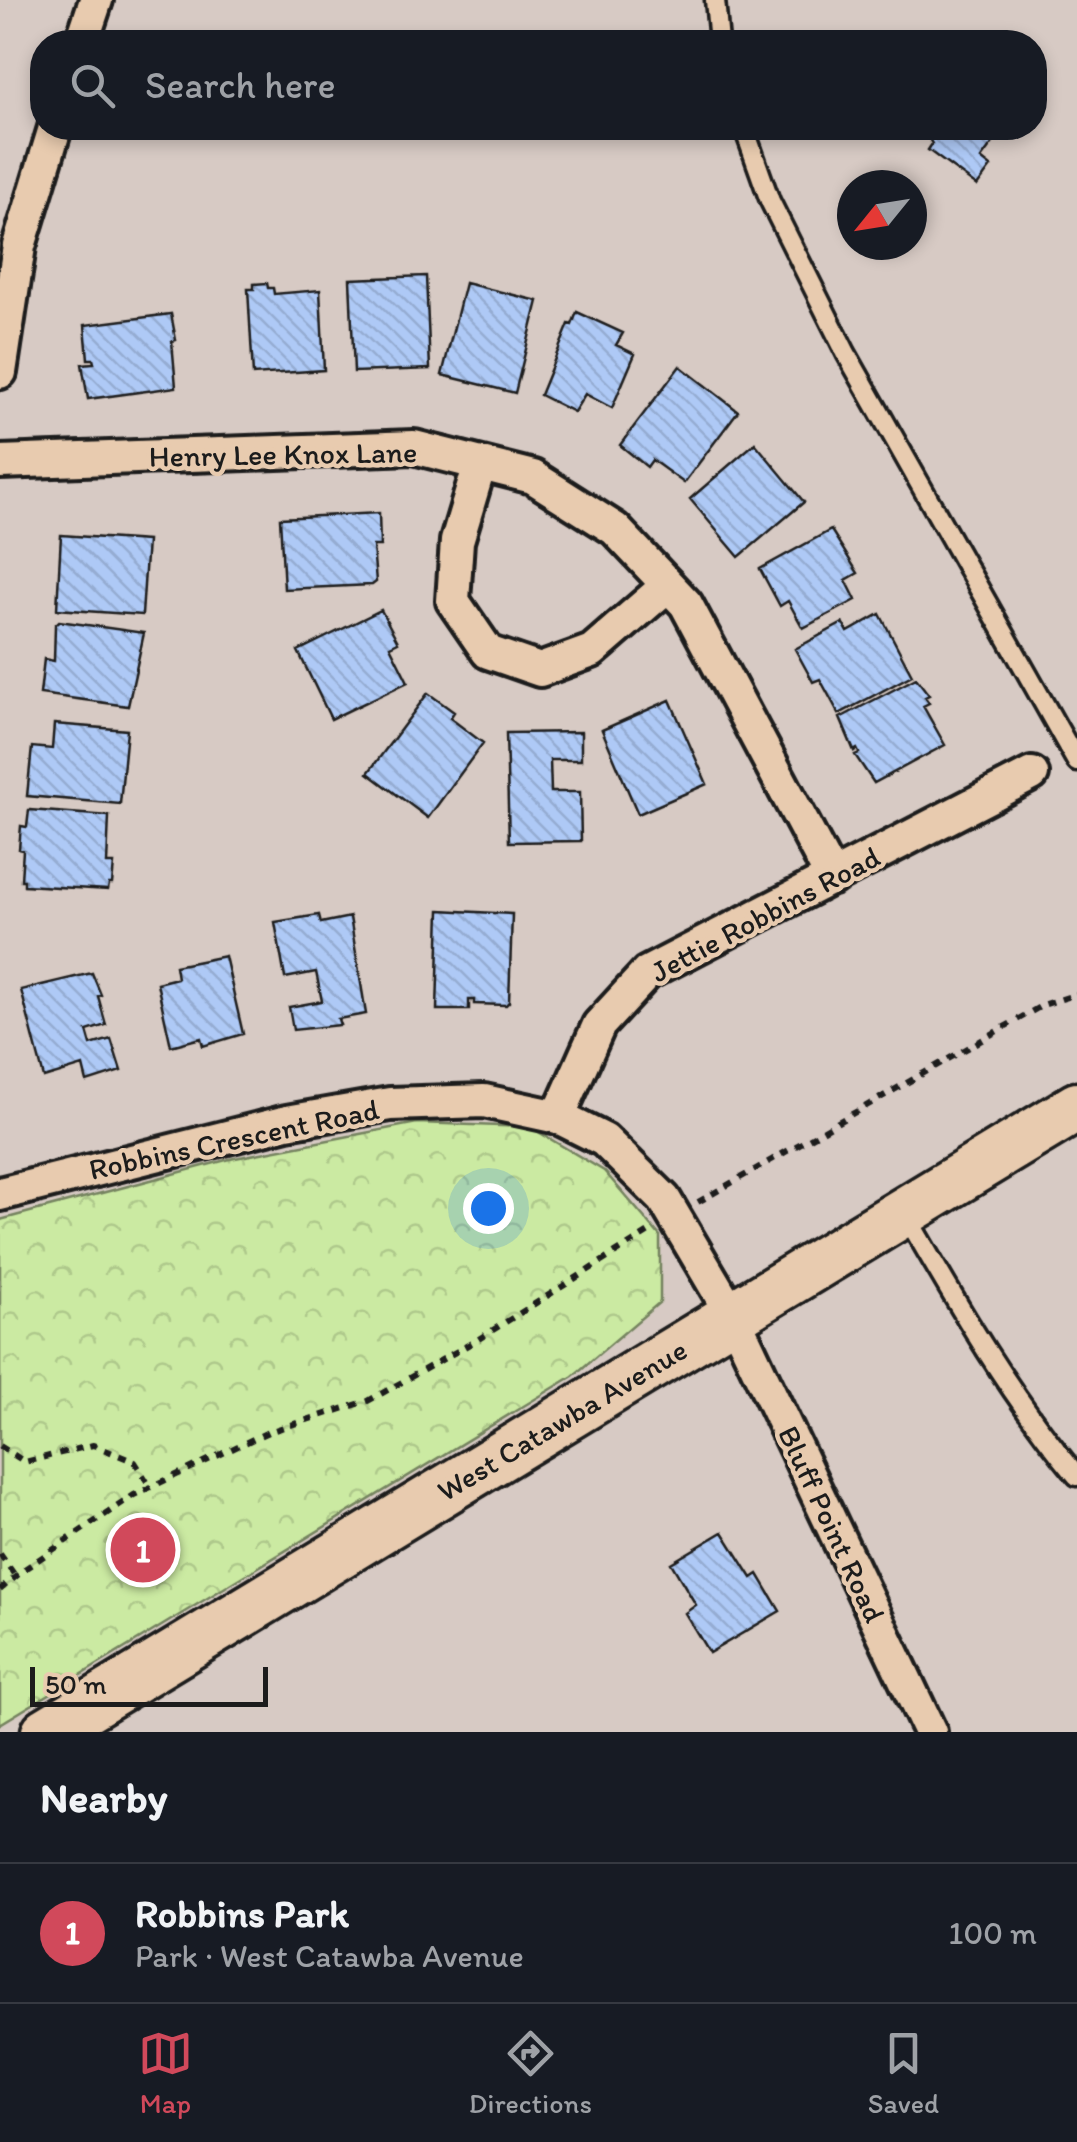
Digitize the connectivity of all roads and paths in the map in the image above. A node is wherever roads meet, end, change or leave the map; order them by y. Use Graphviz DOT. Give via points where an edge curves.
graph roads {
  1 [pos="96,0"];
  2 [pos="715,0"];
  3 [pos="86,30"];
  4 [pos="718,30"];
  5 [pos="51,140"];
  6 [pos="748,140"];
  7 [pos="0,372"];
  8 [pos="0,462"];
  9 [pos="480,464"];
  10 [pos="668,585"];
  11 [pos="1077,762"];
  12 [pos="1032,774"];
  13 [pos="832,878"];
  14 [pos="1077,994"];
  15 [pos="1077,1106"];
  16 [pos="558,1116"];
  17 [pos="0,1194"];
  18 [pos="904,1212"];
  19 [pos="674,1216"];
  20 [pos="733,1316"];
  21 [pos="0,1446"];
  22 [pos="1077,1476"];
  23 [pos="150,1488"];
  24 [pos="0,1554"];
  25 [pos="16,1577"];
  26 [pos="0,1590"];
  27 [pos="46,1732"];
  28 [pos="930,1732"];
  1 -- 3 [label="street"];
  2 -- 4 [label="lane"];
  5 -- 7 [label="street" via="19,246"];
  6 -- 11 [label="lane" via="770,201 846,353"];
  8 -- 9 [label="street, Henry Lee Knox Lane" via="414,448"];
  9 -- 10 [label="street, Henry Lee Knox Lane" via="532,477 615,529"];
  9 -- 10 [label="street" via="457,541 453,601 488,652 540,670 592,651"];
  10 -- 13 [label="street, Henry Lee Knox Lane" via="686,604"];
  12 -- 13 [label="street, Jettie Robbins Road"];
  13 -- 16 [label="street, Jettie Robbins Road" via="647,973 599,1026"];
  14 -- 19 [label="path" via="1042,1006"];
  15 -- 18 [label="main road, West Catawba Avenue"];
  16 -- 17 [label="street, Robbins Crescent Road" via="484,1101 390,1104 287,1122"];
  16 -- 19 [label="street, Robbins Crescent Road" via="604,1140"];
  18 -- 20 [label="main road, West Catawba Avenue"];
  18 -- 22 [label="lane" via="970,1328 1033,1424"];
  19 -- 20 [label="street, Robbins Crescent Road"];
  19 -- 23 [label="path" via="368,1401 268,1432"];
  20 -- 27 [label="main road, West Catawba Avenue"];
  20 -- 28 [label="street, Bluff Point Road"];
  21 -- 23 [label="path" via="24,1462 92,1445 135,1462"];
  23 -- 25 [label="path"];
  24 -- 25 [label="path"];
  25 -- 26 [label="path"];
}
